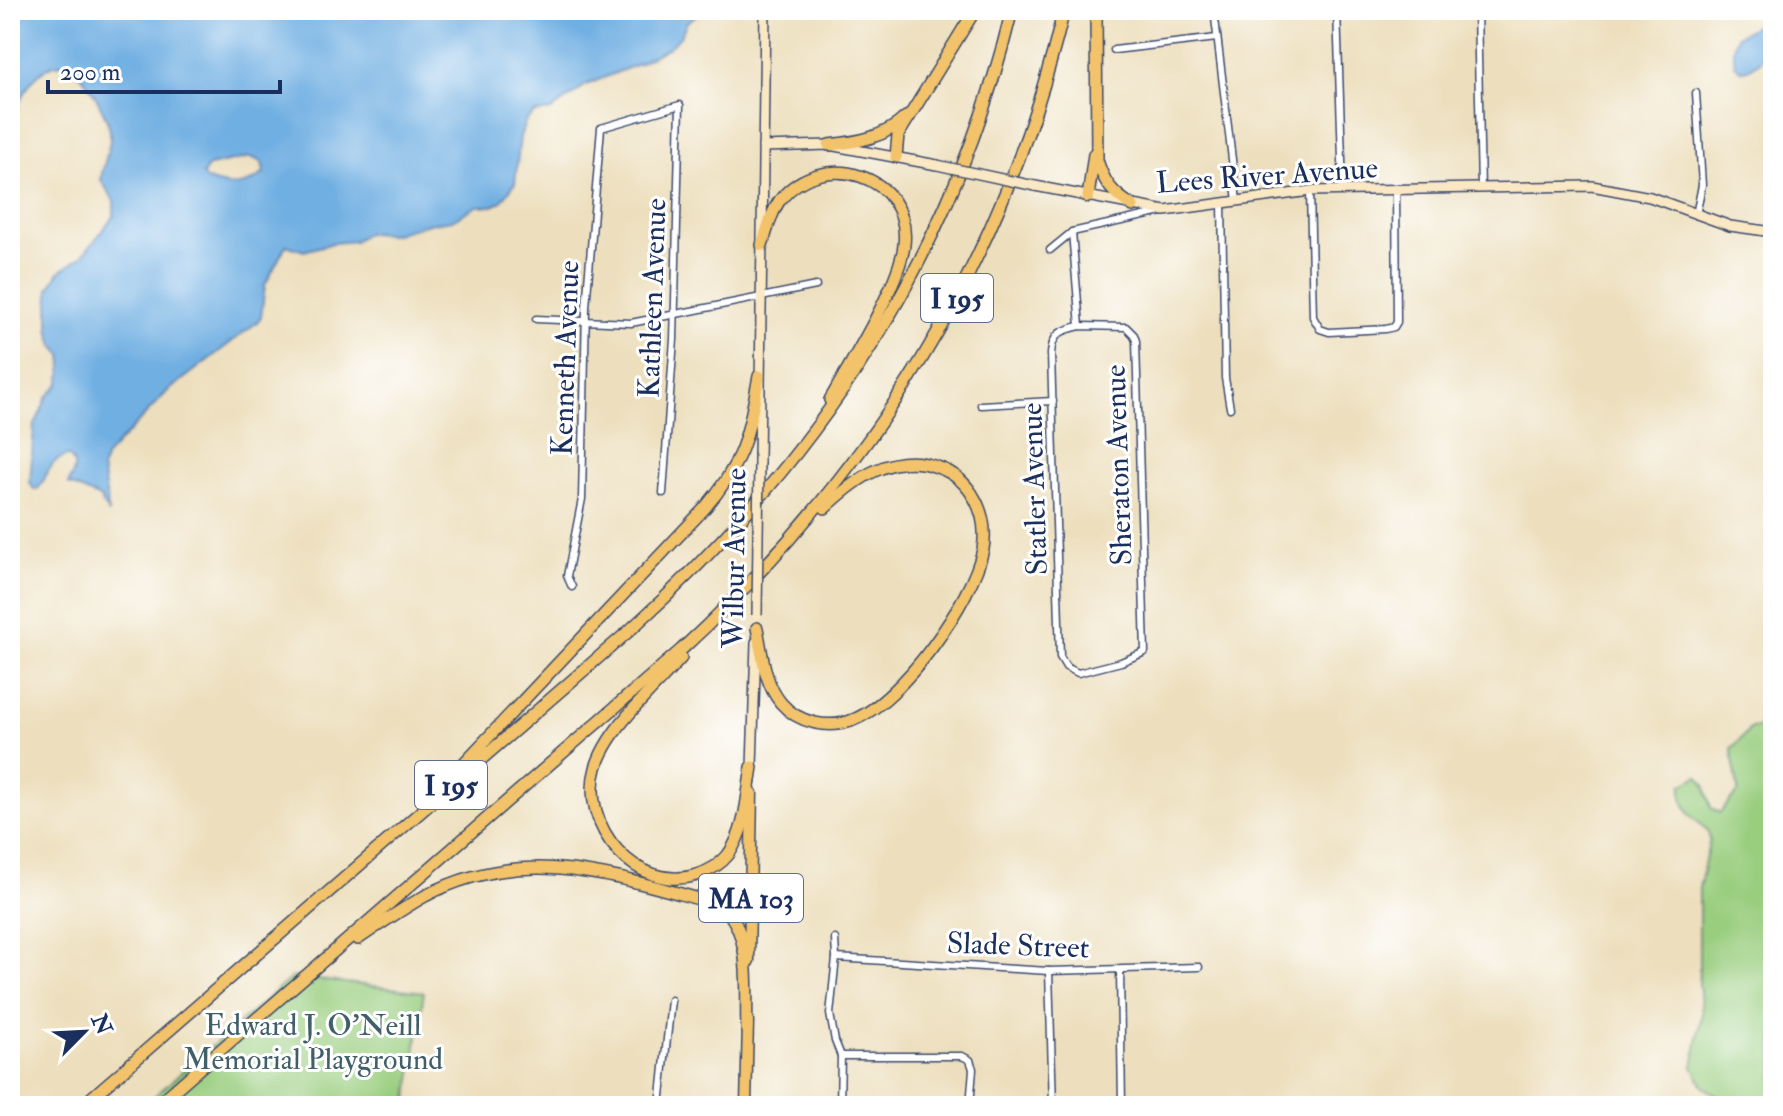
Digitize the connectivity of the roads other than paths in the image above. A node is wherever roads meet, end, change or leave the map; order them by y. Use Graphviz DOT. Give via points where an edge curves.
graph roads {
  1 [pos="765,10"];
  2 [pos="975,10"];
  3 [pos="1012,10"];
  4 [pos="1064,10"];
  5 [pos="1096,10"];
  6 [pos="1214,10"];
  7 [pos="1337,10"];
  8 [pos="1477,10"];
  9 [pos="1217,38"];
  10 [pos="1114,50"];
  11 [pos="1696,93"];
  12 [pos="916,104"];
  13 [pos="680,105"];
  14 [pos="1097,122"];
  15 [pos="829,145"];
  16 [pos="763,147"];
  17 [pos="896,157"];
  18 [pos="1343,189"];
  19 [pos="1396,189"];
  20 [pos="1481,189"];
  21 [pos="1310,191"];
  22 [pos="1088,197"];
  23 [pos="1237,201"];
  24 [pos="1222,203"];
  25 [pos="1133,206"];
  26 [pos="1165,211"];
  27 [pos="1696,215"];
  28 [pos="1072,232"];
  29 [pos="1773,232"];
  30 [pos="762,245"];
  31 [pos="1050,250"];
  32 [pos="816,286"];
  33 [pos="760,298"];
  34 [pos="673,316"];
  35 [pos="536,319"];
  36 [pos="586,322"];
  37 [pos="1080,326"];
  38 [pos="759,376"];
  39 [pos="1053,401"];
  40 [pos="981,405"];
  41 [pos="1230,408"];
  42 [pos="803,448"];
  43 [pos="663,493"];
  44 [pos="781,550"];
  45 [pos="572,587"];
  46 [pos="722,611"];
  47 [pos="757,628"];
  48 [pos="1066,667"];
  49 [pos="752,767"];
  50 [pos="395,834"];
  51 [pos="835,939"];
  52 [pos="836,958"];
  53 [pos="1199,967"];
  54 [pos="1120,970"];
  55 [pos="1049,971"];
  56 [pos="308,974"];
  57 [pos="671,1000"];
  58 [pos="747,1029"];
  59 [pos="841,1056"];
  60 [pos="82,1106"];
  61 [pos="156,1106"];
  62 [pos="660,1106"];
  63 [pos="746,1106"];
  64 [pos="840,1106"];
  65 [pos="970,1106"];
  66 [pos="1053,1106"];
  67 [pos="1122,1106"];
  1 -- 16 [label="main road, Wilbur Avenue / MA 103"];
  2 -- 12 [label="highway"];
  3 -- 42 [label="highway, I 195" via="977,128 934,232 882,331"];
  4 -- 44 [label="highway, I 195" via="1016,166 958,295 870,440"];
  5 -- 14 [label="highway"];
  6 -- 9 [label="street"];
  7 -- 18 [label="street"];
  8 -- 20 [label="street"];
  9 -- 10 [label="street"];
  9 -- 23 [label="street"];
  11 -- 27 [label="street" via="1702,185"];
  12 -- 15 [label="highway" via="885,132"];
  12 -- 17 [label="highway" via="898,135"];
  13 -- 34 [label="street, Kathleen Avenue"];
  13 -- 36 [label="street, Kenneth Avenue" via="601,128"];
  14 -- 22 [label="highway"];
  14 -- 25 [label="highway" via="1097,160 1105,181 1113,194"];
  15 -- 16 [label="main road, Lees River Avenue"];
  15 -- 17 [label="main road, Lees River Avenue"];
  16 -- 30 [label="main road, Wilbur Avenue / MA 103"];
  17 -- 22 [label="main road, Lees River Avenue, bridge"];
  18 -- 19 [label="main road, Lees River Avenue"];
  18 -- 21 [label="main road, Lees River Avenue"];
  19 -- 20 [label="main road, Lees River Avenue"];
  19 -- 21 [label="street" via="1397,322 1386,329 1329,332 1313,317"];
  20 -- 27 [label="main road, Lees River Avenue" via="1592,186 1650,197"];
  21 -- 23 [label="main road, Lees River Avenue"];
  22 -- 25 [label="main road, Lees River Avenue"];
  23 -- 24 [label="main road, Lees River Avenue"];
  24 -- 26 [label="main road, Lees River Avenue"];
  24 -- 41 [label="street"];
  25 -- 26 [label="main road, Lees River Avenue"];
  26 -- 28 [label="street"];
  27 -- 29 [label="main road, Lees River Avenue"];
  28 -- 31 [label="street"];
  28 -- 37 [label="street"];
  30 -- 33 [label="main road, Wilbur Avenue / MA 103"];
  30 -- 42 [label="highway" via="779,201 797,184 818,175 845,172 872,180 892,199 902,221 904,248 898,266"];
  32 -- 33 [label="street"];
  33 -- 34 [label="street"];
  33 -- 38 [label="main road, Wilbur Avenue / MA 103"];
  34 -- 36 [label="street" via="631,323"];
  34 -- 43 [label="street, Kathleen Avenue"];
  35 -- 36 [label="street"];
  36 -- 45 [label="street, Kenneth Avenue" via="582,499 567,576"];
  37 -- 39 [label="street, Statler Avenue" via="1053,339"];
  37 -- 48 [label="street, Sheraton Avenue" via="1126,327 1136,341 1145,652 1086,672"];
  38 -- 47 [label="main road, Wilbur Avenue / MA 103, bridge"];
  38 -- 50 [label="highway" via="739,457 716,496"];
  39 -- 40 [label="street"];
  39 -- 48 [label="street, Statler Avenue" via="1060,657"];
  42 -- 50 [label="highway, I 195" via="681,583"];
  44 -- 46 [label="highway, I 195"];
  44 -- 47 [label="highway" via="853,483 881,466 903,461 925,462 957,476 974,497 984,524 977,567 935,643 882,702 855,720 806,721 786,708 767,675"];
  46 -- 49 [label="highway" via="606,743 593,781 598,820 612,844 641,870 666,878 690,877 726,858 734,845"];
  46 -- 56 [label="highway, I 195"];
  47 -- 49 [label="main road, Wilbur Avenue / MA 103"];
  49 -- 58 [label="main road, Wilbur Avenue / MA 103"];
  50 -- 60 [label="highway, I 195"];
  51 -- 52 [label="street"];
  52 -- 55 [label="street, Slade Street"];
  52 -- 59 [label="street" via="830,1014"];
  53 -- 54 [label="street, Slade Street"];
  54 -- 55 [label="street, Slade Street"];
  54 -- 67 [label="street"];
  55 -- 66 [label="street"];
  56 -- 58 [label="highway" via="381,923 446,887 489,872 561,867 667,890 721,905 732,914 744,949"];
  56 -- 61 [label="highway, I 195"];
  57 -- 62 [label="street"];
  58 -- 63 [label="main road, Wilbur Avenue / MA 103"];
  59 -- 64 [label="street"];
  59 -- 65 [label="street" via="962,1056 973,1069"];
}
